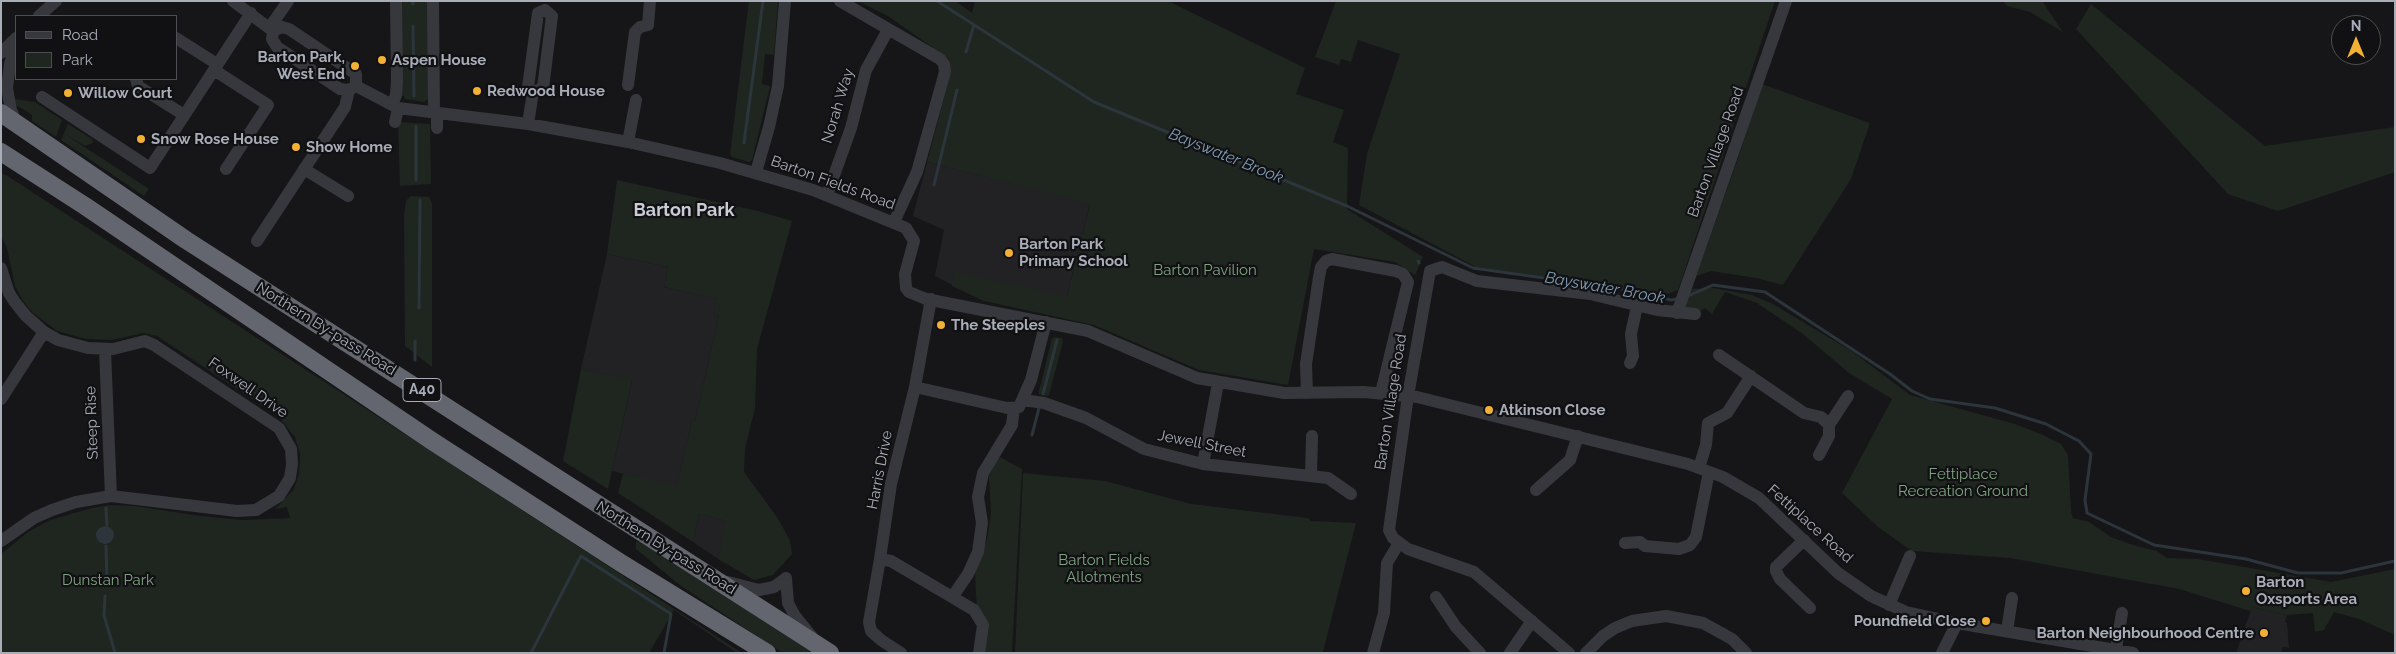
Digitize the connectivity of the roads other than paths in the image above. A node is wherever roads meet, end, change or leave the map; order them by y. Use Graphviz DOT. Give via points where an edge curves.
graph roads {
  1 [pos="233,1"];
  2 [pos="288,1"];
  3 [pos="396,1"];
  4 [pos="433,1"];
  5 [pos="650,1"];
  6 [pos="785,1"];
  7 [pos="840,1"];
  8 [pos="1786,1"];
  9 [pos="52,2"];
  10 [pos="546,6"];
  11 [pos="251,13"];
  12 [pos="39,15"];
  13 [pos="272,29"];
  14 [pos="888,30"];
  15 [pos="15,39"];
  16 [pos="178,39"];
  17 [pos="6,51"];
  18 [pos="216,67"];
  19 [pos="137,80"];
  20 [pos="628,85"];
  21 [pos="352,88"];
  22 [pos="42,97"];
  23 [pos="636,100"];
  24 [pos="395,106"];
  25 [pos="1,113"];
  26 [pos="436,113"];
  27 [pos="184,115"];
  28 [pos="395,122"];
  29 [pos="16,123"];
  30 [pos="528,124"];
  31 [pos="437,128"];
  32 [pos="1,142"];
  33 [pos="628,142"];
  34 [pos="1,152"];
  35 [pos="226,169"];
  36 [pos="304,169"];
  37 [pos="29,170"];
  38 [pos="756,172"];
  39 [pos="827,195"];
  40 [pos="348,196"];
  41 [pos="894,222"];
  42 [pos="257,241"];
  43 [pos="1,268"];
  44 [pos="5,295"];
  45 [pos="932,300"];
  46 [pos="1637,306"];
  47 [pos="1678,309"];
  48 [pos="1695,314"];
  49 [pos="1046,322"];
  50 [pos="44,332"];
  51 [pos="105,350"];
  52 [pos="1719,355"];
  53 [pos="1634,359"];
  54 [pos="1751,376"];
  55 [pos="1218,383"];
  56 [pos="915,387"];
  57 [pos="1307,393"];
  58 [pos="1381,393"];
  59 [pos="1408,396"];
  60 [pos="1848,396"];
  61 [pos="1,399"];
  62 [pos="1018,404"];
  63 [pos="1829,425"];
  64 [pos="1312,436"];
  65 [pos="1578,436"];
  66 [pos="1819,455"];
  67 [pos="1203,464"];
  68 [pos="1704,470"];
  69 [pos="1311,476"];
  70 [pos="1536,490"];
  71 [pos="1351,494"];
  72 [pos="111,496"];
  73 [pos="1804,540"];
  74 [pos="1,541"];
  75 [pos="1399,543"];
  76 [pos="1626,543"];
  77 [pos="1910,556"];
  78 [pos="880,559"];
  79 [pos="712,577"];
  80 [pos="952,596"];
  81 [pos="1436,597"];
  82 [pos="2012,598"];
  83 [pos="1890,605"];
  84 [pos="1810,608"];
  85 [pos="2122,613"];
  86 [pos="1532,621"];
  87 [pos="1957,623"];
  88 [pos="2007,631"];
  89 [pos="2078,648"];
  90 [pos="2116,649"];
  91 [pos="826,650"];
  92 [pos="767,653"];
  93 [pos="901,653"];
  94 [pos="979,653"];
  95 [pos="1373,653"];
  96 [pos="1480,653"];
  97 [pos="1510,653"];
  98 [pos="1569,653"];
  99 [pos="1586,653"];
  100 [pos="1746,653"];
  101 [pos="1942,653"];
  102 [pos="2133,653"];
  1 -- 11 [label="street, Barton Fields Road"];
  2 -- 13 [label="street"];
  3 -- 24 [label="street"];
  4 -- 26 [label="street"];
  5 -- 20 [label="street" via="648,25 635,32"];
  6 -- 38 [label="street" via="778,86"];
  7 -- 14 [label="street"];
  8 -- 47 [label="street, Barton Village Road"];
  9 -- 12 [label="street"];
  10 -- 30 [label="street" via="538,13 528,87 533,92"];
  11 -- 13 [label="street, Barton Fields Road"];
  11 -- 18 [label="street"];
  13 -- 21 [label="street, Barton Fields Road" via="272,39 277,47 340,89"];
  13 -- 21 [label="street, Barton Fields Road" via="289,29 356,74"];
  14 -- 39 [label="street, Norah Way" via="866,70 851,128"];
  14 -- 41 [label="street" via="940,59 945,72 917,172"];
  15 -- 17 [label="street"];
  16 -- 18 [label="street"];
  17 -- 29 [label="street" via="10,64 7,88"];
  18 -- 27 [label="street"];
  18 -- 35 [label="street" via="268,106"];
  19 -- 27 [label="street" via="138,86"];
  21 -- 24 [label="street, Barton Fields Road"];
  21 -- 36 [label="street" via="345,107"];
  22 -- 27 [label="street" via="150,168"];
  23 -- 33 [label="street"];
  24 -- 26 [label="street, Barton Fields Road"];
  24 -- 28 [label="street"];
  25 -- 29 [label="highway, Northern By-pass Road / A40"];
  26 -- 30 [label="street, Barton Fields Road"];
  26 -- 31 [label="street"];
  29 -- 79 [label="highway, Northern By-pass Road / A40" via="186,240"];
  30 -- 33 [label="street, Barton Fields Road"];
  32 -- 37 [label="street"];
  33 -- 38 [label="street, Barton Fields Road"];
  34 -- 37 [label="highway, Northern By-pass Road / A40"];
  36 -- 40 [label="street"];
  36 -- 42 [label="street"];
  37 -- 92 [label="highway, Northern By-pass Road / A40" via="432,441"];
  38 -- 39 [label="street, Barton Fields Road"];
  39 -- 41 [label="street, Barton Fields Road"];
  41 -- 45 [label="street, Barton Fields Road" via="906,228 914,241 905,274 906,288"];
  43 -- 44 [label="street, Foxwell Drive"];
  44 -- 50 [label="street, Foxwell Drive"];
  45 -- 49 [label="street, Barton Fields Road"];
  45 -- 56 [label="street, Harris Drive"];
  46 -- 47 [label="street, Barton Village Road"];
  46 -- 53 [label="street" via="1631,334"];
  46 -- 59 [label="street, Barton Village Road" via="1590,294 1477,281 1456,271 1434,268 1430,271"];
  47 -- 48 [label="street, Barton Village Road"];
  49 -- 55 [label="street, Barton Fields Road" via="1088,331 1197,378"];
  49 -- 62 [label="street" via="1031,380"];
  50 -- 51 [label="street, Foxwell Drive" via="79,347"];
  50 -- 61 [label="street"];
  51 -- 72 [label="street, Steep Rise"];
  51 -- 72 [label="street, Foxwell Drive" via="145,341 154,344 279,428 291,449 292,464 290,478 279,496 250,512"];
  52 -- 54 [label="street"];
  54 -- 63 [label="street" via="1804,413 1821,417"];
  54 -- 68 [label="street" via="1727,414 1708,423"];
  55 -- 57 [label="street, Barton Fields Road" via="1284,393"];
  55 -- 67 [label="street"];
  56 -- 62 [label="street, Jewell Street"];
  56 -- 78 [label="street, Harris Drive" via="891,484"];
  57 -- 58 [label="street, Barton Fields Road"];
  57 -- 58 [label="street" via="1306,364 1319,277 1321,267 1332,259 1396,271 1403,274 1408,282"];
  58 -- 59 [label="street, Barton Fields Road"];
  59 -- 65 [label="street, Fettiplace Road"];
  59 -- 75 [label="street, Barton Village Road" via="1389,522 1392,538"];
  60 -- 63 [label="street"];
  62 -- 67 [label="street, Jewell Street" via="1044,403 1086,418 1144,450"];
  62 -- 80 [label="street" via="1012,425 983,473 978,497 982,523 978,552 968,574"];
  63 -- 66 [label="street" via="1830,436"];
  64 -- 69 [label="street"];
  65 -- 68 [label="street, Fettiplace Road"];
  65 -- 70 [label="street" via="1570,460"];
  67 -- 69 [label="street, Jewell Street"];
  68 -- 73 [label="street, Fettiplace Road" via="1759,498"];
  68 -- 76 [label="street" via="1694,542 1679,549 1645,546 1640,542"];
  69 -- 71 [label="street, Jewell Street" via="1328,478"];
  72 -- 74 [label="street, Foxwell Drive" via="52,510 34,518"];
  73 -- 83 [label="street, Fettiplace Road" via="1845,578"];
  73 -- 84 [label="street" via="1776,570 1780,579"];
  75 -- 86 [label="street" via="1428,558 1470,569"];
  75 -- 95 [label="street" via="1387,563 1384,613"];
  77 -- 83 [label="street"];
  78 -- 80 [label="street" via="890,561"];
  78 -- 93 [label="street, Harris Drive" via="869,622 871,631"];
  79 -- 91 [label="highway, Northern By-pass Road / A40"];
  79 -- 91 [label="street" via="759,590 774,587 786,578 788,602 794,616"];
  80 -- 94 [label="street" via="974,610 983,626"];
  81 -- 96 [label="street" via="1456,628"];
  82 -- 88 [label="street"];
  83 -- 87 [label="street, Fettiplace Road" via="1924,617"];
  85 -- 90 [label="street"];
  86 -- 97 [label="street"];
  86 -- 98 [label="street"];
  87 -- 88 [label="street, Fettiplace Road"];
  87 -- 101 [label="street"];
  88 -- 89 [label="street, Fettiplace Road"];
  89 -- 90 [label="street, Fettiplace Road"];
  90 -- 102 [label="street, Fettiplace Road"];
  99 -- 100 [label="street" via="1615,628 1632,621 1666,616 1703,623 1732,639"];
}
